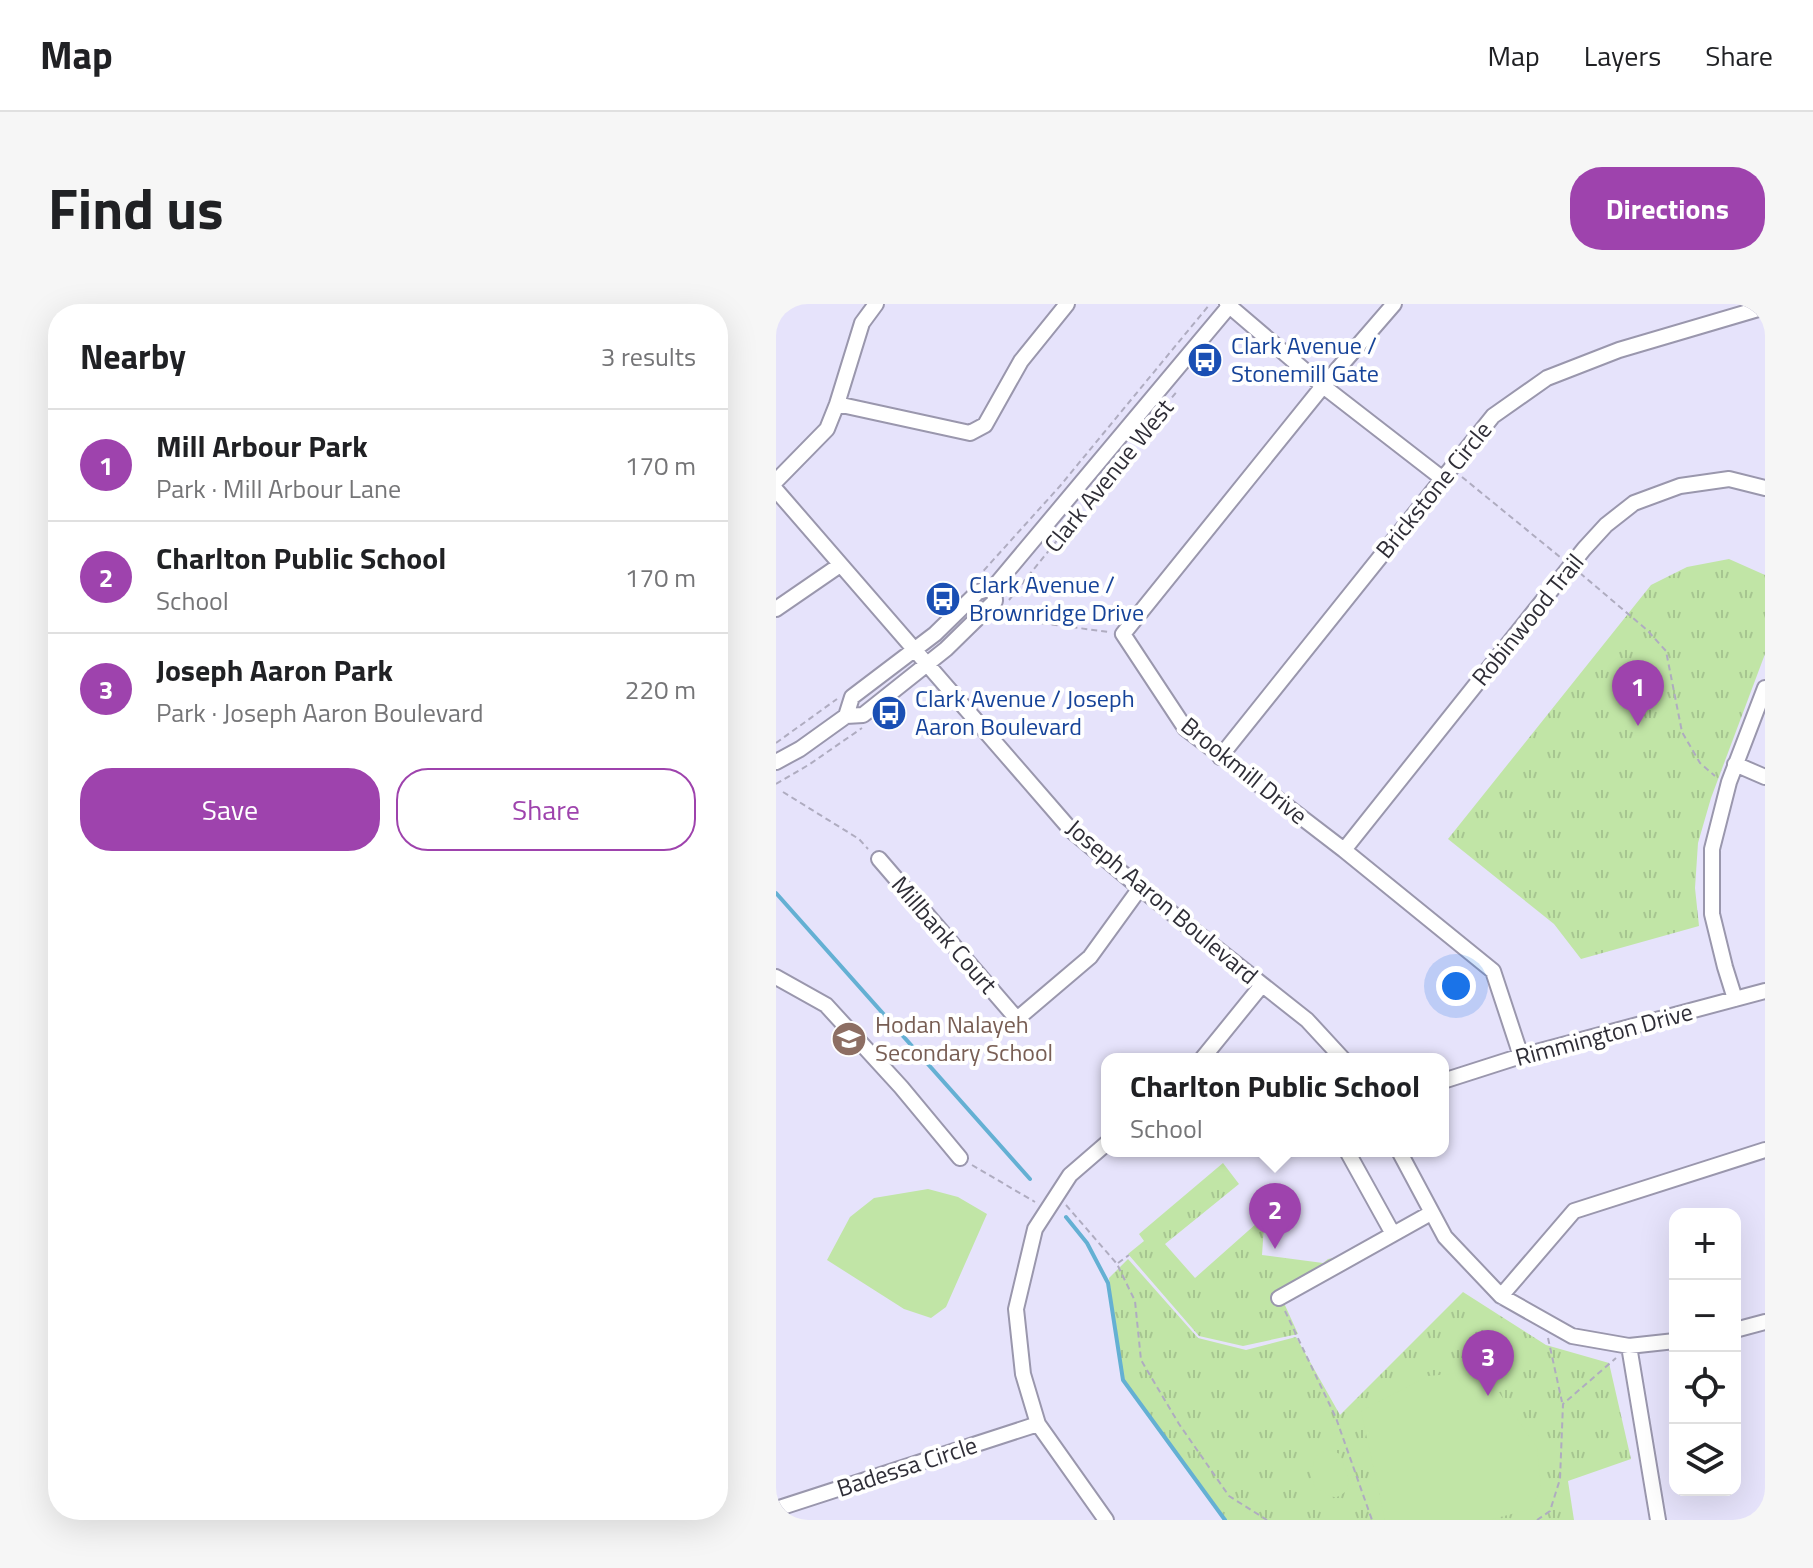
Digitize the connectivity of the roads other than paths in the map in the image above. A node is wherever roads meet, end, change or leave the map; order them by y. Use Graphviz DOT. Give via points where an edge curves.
graph roads {
  1 [pos="876,304"];
  2 [pos="1067,304"];
  3 [pos="1394,304"];
  4 [pos="1229,305"];
  5 [pos="1765,307"];
  6 [pos="1323,386"];
  7 [pos="837,404"];
  8 [pos="1447,474"];
  9 [pos="776,481"];
  10 [pos="1765,488"];
  11 [pos="776,490"];
  12 [pos="840,565"];
  13 [pos="994,587"];
  14 [pos="776,609"];
  15 [pos="914,650"];
  16 [pos="927,665"];
  17 [pos="1765,688"];
  18 [pos="846,716"];
  19 [pos="1220,757"];
  20 [pos="776,762"];
  21 [pos="1735,764"];
  22 [pos="1765,777"];
  23 [pos="1344,850"];
  24 [pos="879,859"];
  25 [pos="1140,888"];
  26 [pos="776,977"];
  27 [pos="1262,985"];
  28 [pos="1765,991"];
  29 [pos="1735,999"];
  30 [pos="1207,1053"];
  31 [pos="1337,1053"];
  32 [pos="1521,1056"];
  33 [pos="1449,1079"];
  34 [pos="1101,1148"];
  35 [pos="1765,1150"];
  36 [pos="1350,1157"];
  37 [pos="1402,1157"];
  38 [pos="960,1158"];
  39 [pos="1431,1213"];
  40 [pos="1393,1234"];
  41 [pos="1501,1296"];
  42 [pos="1279,1298"];
  43 [pos="1765,1322"];
  44 [pos="1741,1328"];
  45 [pos="1669,1342"];
  46 [pos="1629,1346"];
  47 [pos="1038,1424"];
  48 [pos="776,1509"];
  49 [pos="1106,1520"];
  50 [pos="1658,1520"];
  1 -- 7 [label="street" via="862,323"];
  2 -- 7 [label="street" via="1021,361 985,425 970,433"];
  3 -- 6 [label="street"];
  4 -- 6 [label="street"];
  4 -- 13 [label="street, Clark Avenue West"];
  5 -- 8 [label="street, Brickstone Circle" via="1619,350 1547,378 1493,416"];
  6 -- 8 [label="street"];
  6 -- 19 [label="street, Brookmill Drive" via="1123,634 1185,728"];
  7 -- 9 [label="street" via="827,429"];
  8 -- 19 [label="street, Brickstone Circle"];
  10 -- 23 [label="street, Robinwood Trail" via="1729,479 1680,486 1634,503 1606,525"];
  11 -- 12 [label="street, Joseph Aaron Boulevard"];
  12 -- 14 [label="street"];
  12 -- 15 [label="street, Joseph Aaron Boulevard"];
  13 -- 15 [label="street, Clark Avenue West" via="978,592"];
  13 -- 16 [label="street, Clark Avenue West" via="995,601"];
  15 -- 16 [label="street, Joseph Aaron Boulevard"];
  15 -- 18 [label="street, Clark Avenue West" via="852,697"];
  16 -- 18 [label="street, Clark Avenue West" via="863,715"];
  16 -- 25 [label="street, Joseph Aaron Boulevard" via="1071,830"];
  17 -- 21 [label="street"];
  18 -- 20 [label="street, Clark Avenue West"];
  19 -- 23 [label="street, Brookmill Drive"];
  21 -- 22 [label="street"];
  21 -- 29 [label="street" via="1712,849 1712,914"];
  23 -- 32 [label="street, Brookmill Drive" via="1493,971"];
  24 -- 25 [label="street, Millbank Court" via="1017,1019 1090,957"];
  25 -- 27 [label="street, Joseph Aaron Boulevard"];
  26 -- 38 [label="street" via="826,1005"];
  27 -- 30 [label="street"];
  27 -- 31 [label="street, Joseph Aaron Boulevard" via="1307,1020"];
  28 -- 29 [label="street, Rimmington Drive"];
  29 -- 32 [label="street, Rimmington Drive"];
  32 -- 33 [label="street, Rimmington Drive"];
  34 -- 47 [label="street" via="1070,1175 1035,1229 1016,1309 1023,1374"];
  35 -- 41 [label="street" via="1574,1211"];
  36 -- 40 [label="street"];
  37 -- 39 [label="street"];
  39 -- 40 [label="street"];
  39 -- 41 [label="street" via="1445,1237"];
  40 -- 42 [label="street"];
  41 -- 46 [label="street" via="1572,1336"];
  43 -- 44 [label="street"];
  45 -- 46 [label="street"];
  46 -- 50 [label="street"];
  47 -- 48 [label="street, Badessa Circle"];
  47 -- 49 [label="street"];
}
